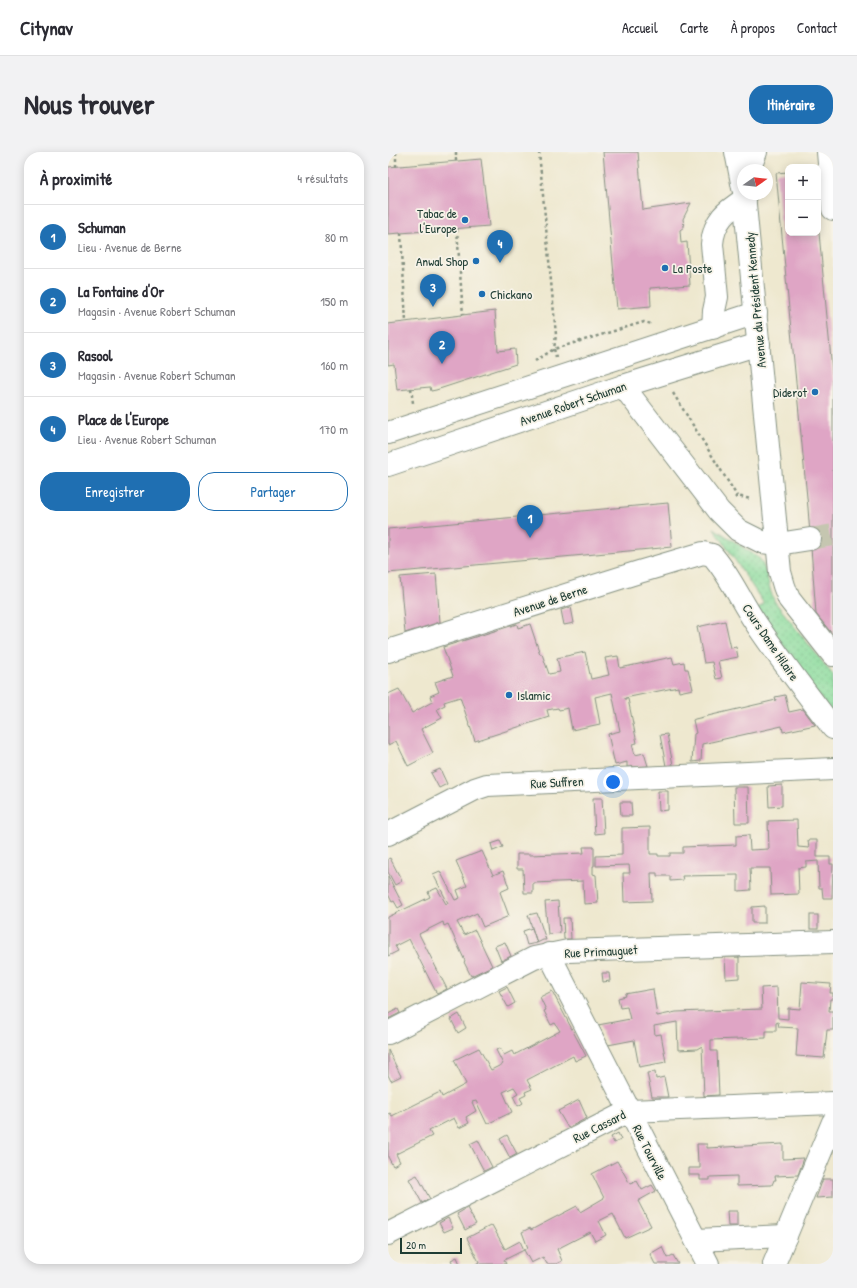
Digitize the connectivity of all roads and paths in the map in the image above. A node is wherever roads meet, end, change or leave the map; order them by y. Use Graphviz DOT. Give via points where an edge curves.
graph roads {
  1 [pos="396,152"];
  2 [pos="456,152"];
  3 [pos="539,152"];
  4 [pos="736,152"];
  5 [pos="756,152"];
  6 [pos="828,152"];
  7 [pos="456,161"];
  8 [pos="739,164"];
  9 [pos="751,164"];
  10 [pos="396,166"];
  11 [pos="739,200"];
  12 [pos="746,200"];
  13 [pos="833,209"];
  14 [pos="457,229"];
  15 [pos="401,233"];
  16 [pos="756,313"];
  17 [pos="464,315"];
  18 [pos="406,322"];
  19 [pos="656,324"];
  20 [pos="713,328"];
  21 [pos="759,344"];
  22 [pos="554,349"];
  23 [pos="530,364"];
  24 [pos="662,374"];
  25 [pos="560,376"];
  26 [pos="623,386"];
  27 [pos="388,433"];
  28 [pos="388,465"];
  29 [pos="737,496"];
  30 [pos="774,505"];
  31 [pos="719,511"];
  32 [pos="810,539"];
  33 [pos="778,544"];
  34 [pos="712,555"];
  35 [pos="388,651"];
  36 [pos="833,655"];
  37 [pos="833,728"];
  38 [pos="833,769"];
  39 [pos="388,834"];
  40 [pos="833,942"];
  41 [pos="549,954"];
  42 [pos="388,1033"];
  43 [pos="833,1103"];
  44 [pos="629,1111"];
  45 [pos="833,1122"];
  46 [pos="388,1234"];
  47 [pos="786,1236"];
  48 [pos="696,1240"];
  49 [pos="708,1264"];
  50 [pos="774,1264"];
  1 -- 10 [label="path"];
  2 -- 7 [label="path"];
  3 -- 22 [label="path" via="556,336"];
  4 -- 8 [label="street, Avenue du Président Kennedy"];
  5 -- 9 [label="street"];
  6 -- 13 [label="street"];
  11 -- 20 [label="street" via="716,224 712,235 717,297"];
  12 -- 16 [label="street, Avenue du Président Kennedy"];
  14 -- 17 [label="path"];
  15 -- 18 [label="path"];
  16 -- 20 [label="street"];
  16 -- 21 [label="street, Avenue du Président Kennedy"];
  19 -- 22 [label="path" via="644,322"];
  20 -- 25 [label="street"];
  21 -- 24 [label="street, Avenue Robert Schuman"];
  21 -- 30 [label="street, Avenue du Président Kennedy"];
  22 -- 23 [label="path"];
  22 -- 25 [label="path"];
  24 -- 26 [label="street, Avenue Robert Schuman"];
  24 -- 29 [label="path"];
  25 -- 27 [label="street"];
  26 -- 28 [label="street, Avenue Robert Schuman"];
  26 -- 31 [label="street"];
  29 -- 30 [label="path"];
  29 -- 31 [label="path"];
  30 -- 33 [label="street, Avenue du Président Kennedy"];
  31 -- 33 [label="street" via="738,530 762,542"];
  32 -- 33 [label="street"];
  33 -- 36 [label="street" via="780,572 790,599"];
  34 -- 35 [label="street, Avenue de Berne" via="703,553"];
  34 -- 37 [label="street, Cours Dame Hilaire" via="754,621"];
  38 -- 39 [label="street, Rue Suffren" via="487,785 474,789"];
  40 -- 41 [label="street, Rue Primauguet" via="568,951"];
  41 -- 42 [label="street, Rue Primauguet" via="534,958"];
  41 -- 44 [label="street, Rue Tourville"];
  43 -- 44 [label="street, Rue Cassard"];
  44 -- 46 [label="street, Rue Cassard"];
  44 -- 48 [label="street, Rue Tourville"];
  45 -- 47 [label="street"];
  47 -- 48 [label="street"];
  47 -- 50 [label="street"];
  48 -- 49 [label="street, Rue Tourville"];
}
